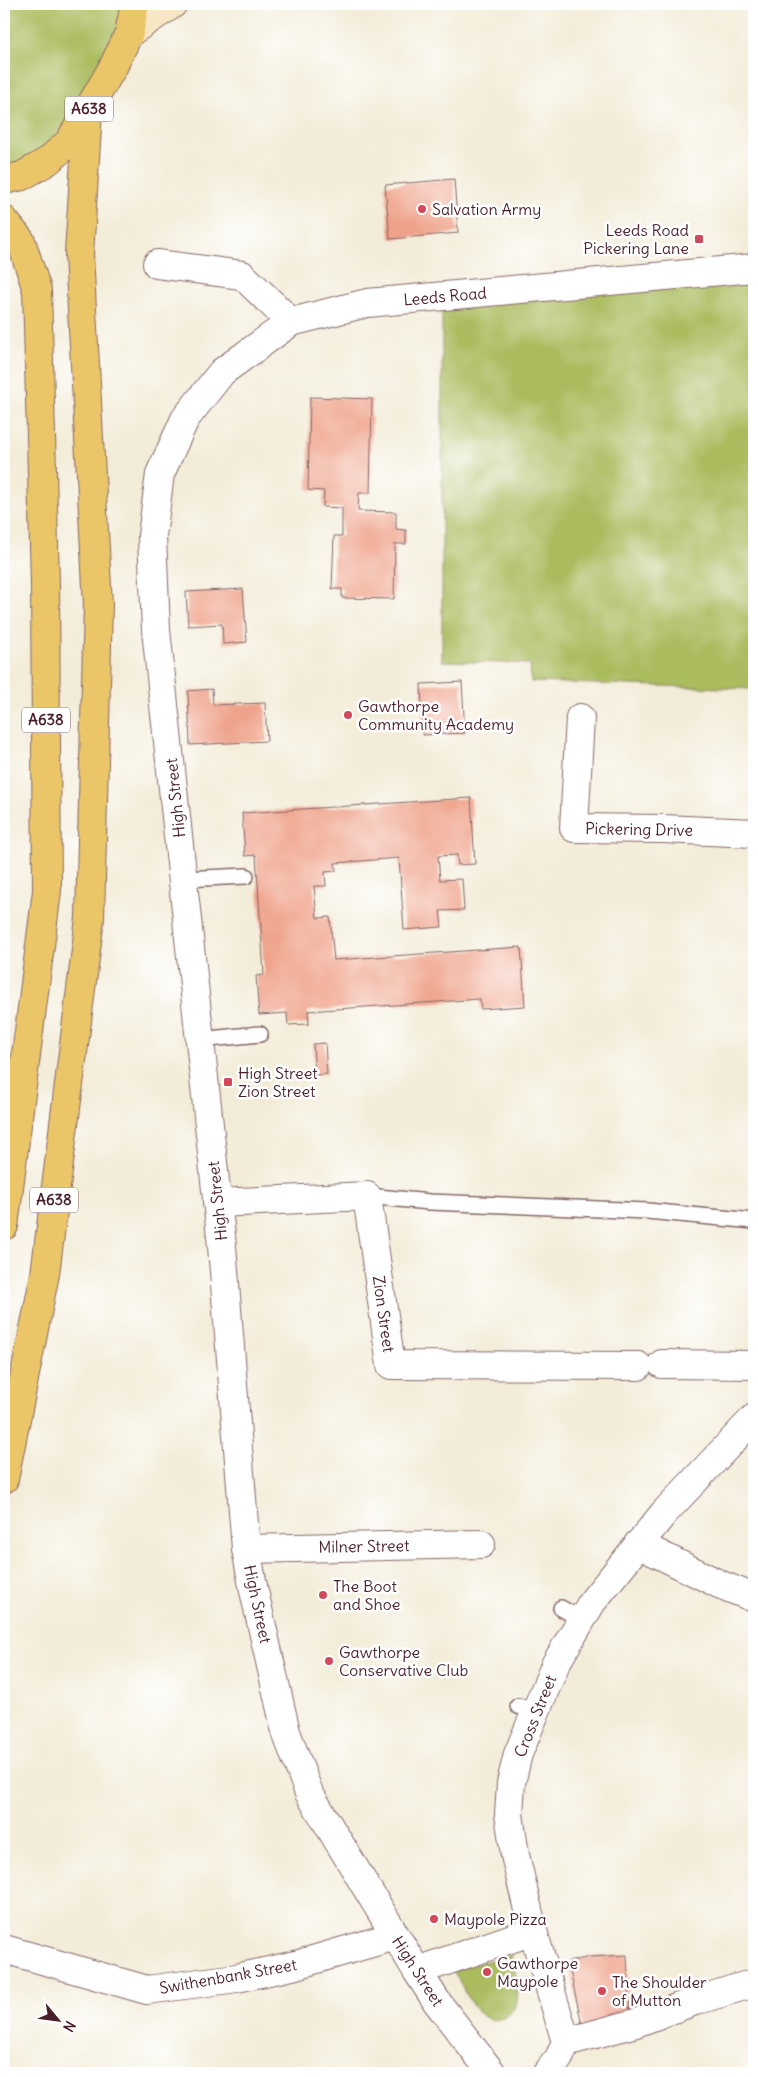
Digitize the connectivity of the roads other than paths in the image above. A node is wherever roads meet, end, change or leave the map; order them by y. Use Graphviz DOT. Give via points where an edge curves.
graph roads {
  1 [pos="135,4"];
  2 [pos="173,4"];
  3 [pos="129,33"];
  4 [pos="88,112"];
  5 [pos="4,180"];
  6 [pos="4,220"];
  7 [pos="157,264"];
  8 [pos="754,268"];
  9 [pos="291,322"];
  10 [pos="580,718"];
  11 [pos="754,833"];
  12 [pos="246,876"];
  13 [pos="183,879"];
  14 [pos="260,1034"];
  15 [pos="199,1040"];
  16 [pos="367,1196"];
  17 [pos="217,1203"];
  18 [pos="754,1221"];
  19 [pos="4,1226"];
  20 [pos="754,1365"];
  21 [pos="754,1418"];
  22 [pos="4,1480"];
  23 [pos="481,1544"];
  24 [pos="638,1544"];
  25 [pos="246,1549"];
  26 [pos="754,1598"];
  27 [pos="532,1931"];
  28 [pos="395,1936"];
  29 [pos="4,1949"];
  30 [pos="417,1971"];
  31 [pos="754,1983"];
  32 [pos="566,2042"];
  33 [pos="492,2073"];
  34 [pos="547,2073"];
  1 -- 3 [label="highway, A638"];
  2 -- 3 [label="main road"];
  3 -- 4 [label="highway, A638"];
  4 -- 5 [label="highway, A638" via="69,142 48,161 22,176"];
  4 -- 22 [label="highway, A638" via="79,254 98,605 90,918 45,1274"];
  6 -- 19 [label="highway, A638" via="21,242 37,290 45,582 47,890"];
  7 -- 9 [label="street" via="242,275"];
  8 -- 9 [label="street, Leeds Road" via="368,303"];
  9 -- 13 [label="street, High Street" via="222,372 186,419 160,474 152,536 156,630"];
  10 -- 11 [label="street, Pickering Drive" via="574,828"];
  12 -- 13 [label="lane"];
  13 -- 15 [label="street, High Street"];
  14 -- 15 [label="lane"];
  15 -- 17 [label="street, High Street"];
  16 -- 17 [label="street"];
  16 -- 18 [label="lane"];
  16 -- 20 [label="street, Zion Street" via="392,1365"];
  17 -- 25 [label="street, High Street"];
  21 -- 24 [label="street, Cross Street"];
  23 -- 25 [label="street, Milner Street"];
  24 -- 26 [label="street"];
  24 -- 27 [label="street, Cross Street" via="571,1613 556,1663 527,1708 511,1783 510,1814 515,1855"];
  25 -- 28 [label="street, High Street" via="286,1732 309,1793"];
  27 -- 30 [label="street"];
  27 -- 32 [label="street, Cross Street"];
  28 -- 29 [label="street, Swithenbank Street" via="296,1965 237,1978 147,1990"];
  28 -- 30 [label="street, High Street"];
  30 -- 33 [label="street, High Street"];
  31 -- 32 [label="street" via="636,2023"];
  32 -- 34 [label="street"];
}
